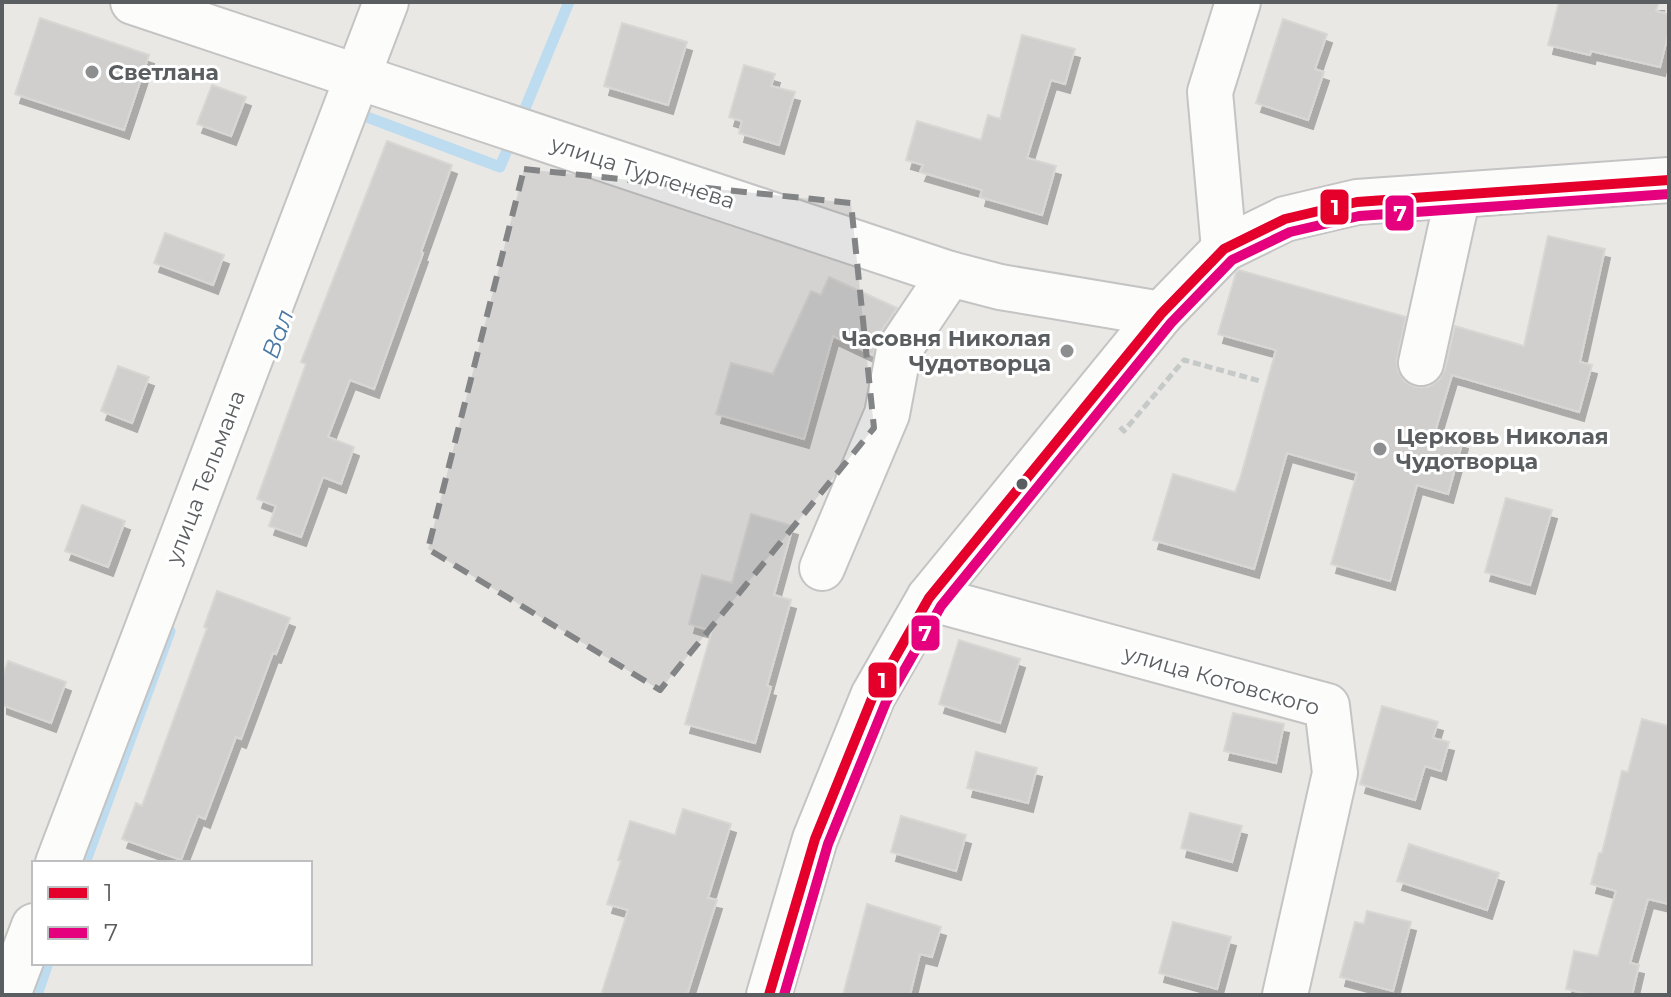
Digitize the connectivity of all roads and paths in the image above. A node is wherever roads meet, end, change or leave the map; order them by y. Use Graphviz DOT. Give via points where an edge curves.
graph roads {
  1 [pos="133,2"];
  2 [pos="386,2"];
  3 [pos="1238,2"];
  4 [pos="357,77"];
  5 [pos="1669,180"];
  6 [pos="1458,195"];
  7 [pos="1224,249"];
  8 [pos="950,274"];
  9 [pos="1161,314"];
  10 [pos="1421,363"];
  11 [pos="822,568"];
  12 [pos="929,598"];
  13 [pos="59,861"];
  14 [pos="32,931"];
  15 [pos="8,995"];
  16 [pos="769,995"];
  17 [pos="1285,995"];
  1 -- 4 [label="street, улица Тургенева"];
  2 -- 4 [label="street, улица Тельмана"];
  3 -- 7 [label="street" via="1210,92"];
  4 -- 8 [label="street, улица Тургенева"];
  4 -- 13 [label="street, улица Тельмана"];
  5 -- 6 [label="street"];
  6 -- 7 [label="street" via="1357,202 1285,219"];
  6 -- 10 [label="street"];
  7 -- 9 [label="street"];
  8 -- 9 [label="street, улица Тургенева"];
  8 -- 11 [label="street" via="899,350 887,414"];
  9 -- 12 [label="street"];
  12 -- 16 [label="street" via="873,696 815,839"];
  12 -- 17 [label="street, улица Котовского" via="1327,706 1335,773"];
  14 -- 15 [label="street"];
}
